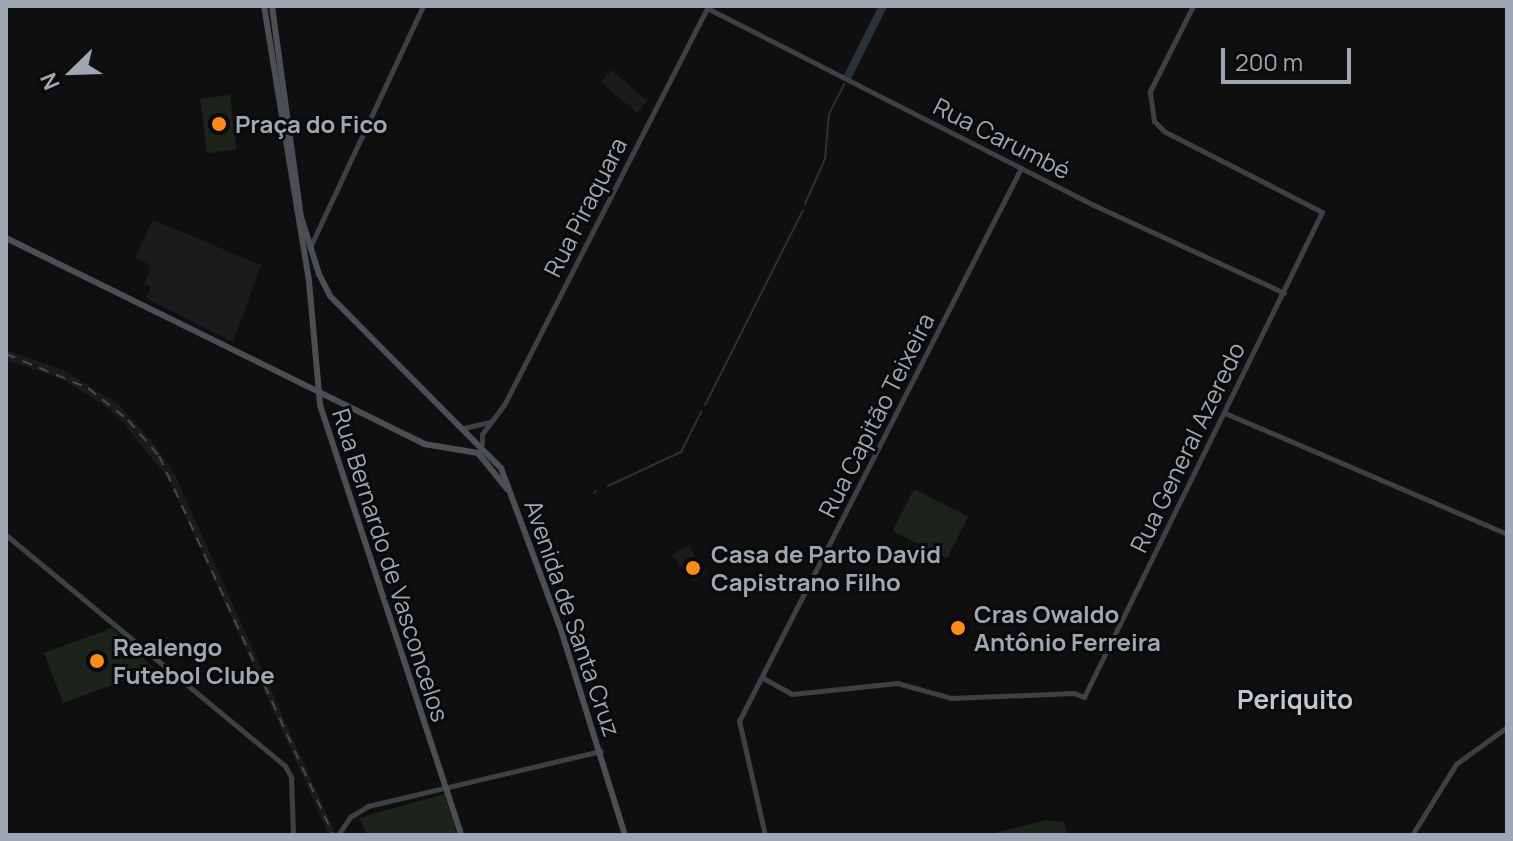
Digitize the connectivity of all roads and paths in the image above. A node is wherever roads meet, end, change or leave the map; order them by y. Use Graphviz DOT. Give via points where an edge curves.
graph roads {
  1 [pos="264,6"];
  2 [pos="272,6"];
  3 [pos="423,6"];
  4 [pos="1193,6"];
  5 [pos="707,7"];
  6 [pos="1021,168"];
  7 [pos="304,231"];
  8 [pos="315,232"];
  9 [pos="6,238"];
  10 [pos="309,250"];
  11 [pos="321,278"];
  12 [pos="309,281"];
  13 [pos="1284,293"];
  14 [pos="330,296"];
  15 [pos="311,302"];
  16 [pos="316,390"];
  17 [pos="330,397"];
  18 [pos="320,405"];
  19 [pos="1224,413"];
  20 [pos="491,422"];
  21 [pos="464,428"];
  22 [pos="483,445"];
  23 [pos="509,492"];
  24 [pos="1507,534"];
  25 [pos="6,535"];
  26 [pos="761,681"];
  27 [pos="1506,728"];
  28 [pos="601,751"];
  29 [pos="446,788"];
  30 [pos="293,835"];
  31 [pos="338,835"];
  32 [pos="461,835"];
  33 [pos="625,835"];
  34 [pos="765,835"];
  35 [pos="1412,835"];
  1 -- 12 [label="main road, Rua Bernardo de Vasconcelos"];
  2 -- 7 [label="main road, Avenida de Santa Cruz"];
  3 -- 8 [label="street"];
  4 -- 13 [label="street, Rua General Azeredo" via="1150,91 1154,121 1164,131 1322,212"];
  5 -- 6 [label="street, Rua Carumbé"];
  5 -- 20 [label="street, Rua Piraquara"];
  6 -- 13 [label="street, Rua Carumbé"];
  6 -- 26 [label="street, Rua Capitão Teixeira"];
  7 -- 8 [label="street"];
  7 -- 10 [label="main road, Avenida de Santa Cruz"];
  8 -- 10 [label="street"];
  9 -- 16 [label="main road"];
  10 -- 11 [label="main road, Avenida de Santa Cruz"];
  11 -- 12 [label="main road"];
  11 -- 14 [label="main road, Avenida de Santa Cruz"];
  12 -- 15 [label="main road, Rua Bernardo de Vasconcelos"];
  13 -- 19 [label="street, Rua General Azeredo"];
  14 -- 15 [label="main road" via="320,292"];
  14 -- 21 [label="main road, Avenida de Santa Cruz"];
  15 -- 16 [label="main road, Rua Bernardo de Vasconcelos"];
  16 -- 17 [label="main road"];
  16 -- 18 [label="main road, Rua Bernardo de Vasconcelos"];
  17 -- 18 [label="main road"];
  17 -- 23 [label="main road" via="424,444 482,456"];
  18 -- 29 [label="main road, Rua Bernardo de Vasconcelos"];
  19 -- 24 [label="street"];
  19 -- 26 [label="street, Rua General Azeredo" via="1084,697 1074,693 951,698 897,683 792,694"];
  20 -- 21 [label="street"];
  20 -- 22 [label="street, Rua Piraquara"];
  21 -- 22 [label="main road, Avenida de Santa Cruz"];
  22 -- 23 [label="main road, Avenida de Santa Cruz"];
  23 -- 28 [label="main road, Avenida de Santa Cruz"];
  25 -- 30 [label="street" via="285,766 292,786"];
  26 -- 34 [label="street, Rua Capitão Teixeira" via="739,721"];
  27 -- 35 [label="street" via="1456,764"];
  28 -- 29 [label="street"];
  28 -- 33 [label="main road, Avenida de Santa Cruz"];
  29 -- 31 [label="street" via="356,812"];
  29 -- 32 [label="main road, Rua Bernardo de Vasconcelos"];
}
